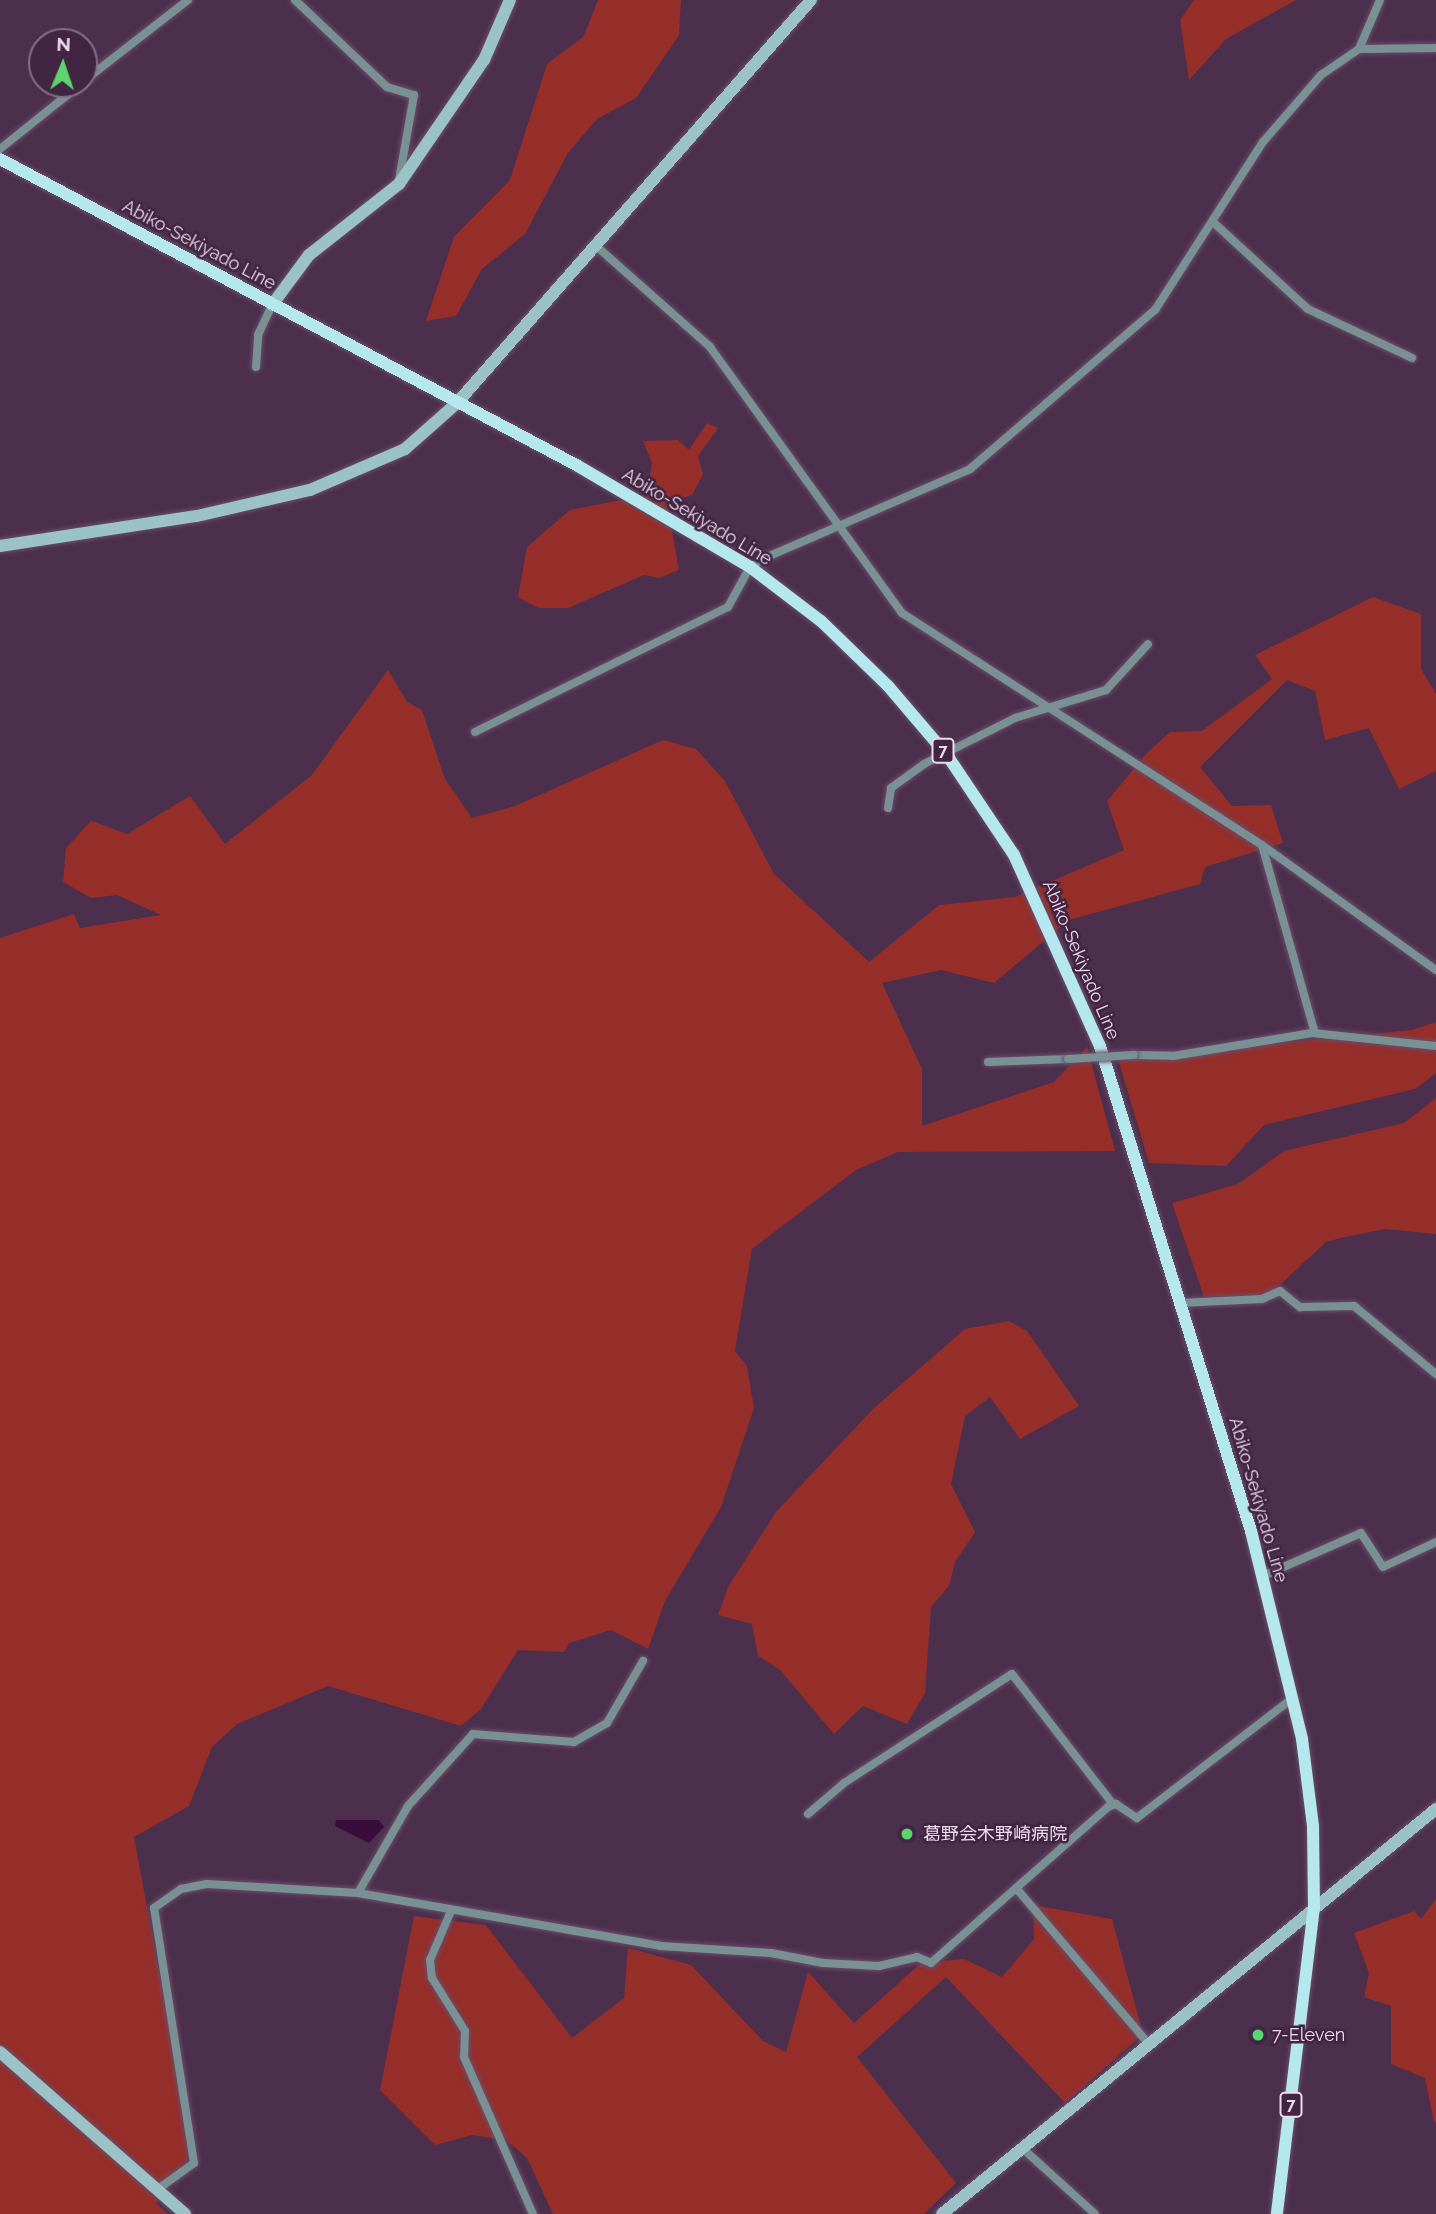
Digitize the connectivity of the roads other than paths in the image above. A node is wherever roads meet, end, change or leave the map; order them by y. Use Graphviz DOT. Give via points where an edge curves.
graph roads {
  1 [pos="188,0"];
  2 [pos="295,0"];
  3 [pos="510,0"];
  4 [pos="811,0"];
  5 [pos="1380,0"];
  6 [pos="1436,48"];
  7 [pos="1359,49"];
  8 [pos="98,70"];
  9 [pos="63,98"];
  10 [pos="0,149"];
  11 [pos="0,159"];
  12 [pos="399,184"];
  13 [pos="1214,223"];
  14 [pos="596,246"];
  15 [pos="272,305"];
  16 [pos="1412,358"];
  17 [pos="256,367"];
  18 [pos="457,404"];
  19 [pos="837,527"];
  20 [pos="0,546"];
  21 [pos="750,567"];
  22 [pos="1148,644"];
  23 [pos="1051,708"];
  24 [pos="475,732"];
  25 [pos="947,755"];
  26 [pos="888,808"];
  27 [pos="1262,845"];
  28 [pos="1436,970"];
  29 [pos="1315,1033"];
  30 [pos="1436,1046"];
  31 [pos="988,1062"];
  32 [pos="1180,1303"];
  33 [pos="1436,1374"];
  34 [pos="1436,1542"];
  35 [pos="1263,1576"];
  36 [pos="643,1661"];
  37 [pos="1293,1698"];
  38 [pos="1113,1804"];
  39 [pos="1436,1809"];
  40 [pos="808,1814"];
  41 [pos="1016,1888"];
  42 [pos="358,1892"];
  43 [pos="1314,1907"];
  44 [pos="451,1911"];
  45 [pos="1148,2043"];
  46 [pos="0,2052"];
  47 [pos="1022,2148"];
  48 [pos="158,2189"];
  49 [pos="185,2214"];
  50 [pos="533,2214"];
  51 [pos="942,2214"];
  52 [pos="1095,2214"];
  53 [pos="1277,2214"];
  1 -- 8 [label="street"];
  2 -- 12 [label="street" via="387,86 414,95"];
  3 -- 12 [label="street" via="484,60"];
  4 -- 14 [label="street"];
  5 -- 7 [label="street"];
  6 -- 7 [label="street"];
  7 -- 13 [label="street" via="1306,90 1263,142"];
  9 -- 10 [label="street"];
  11 -- 15 [label="main road, Abiko-Sekiyado Line / 7"];
  12 -- 15 [label="street" via="309,255"];
  13 -- 16 [label="street" via="1308,309"];
  13 -- 19 [label="street" via="1155,310 970,469"];
  14 -- 18 [label="street"];
  14 -- 19 [label="street" via="710,346"];
  15 -- 17 [label="street" via="258,335"];
  15 -- 18 [label="main road, Abiko-Sekiyado Line / 7"];
  18 -- 20 [label="street" via="380,463 310,490 197,516"];
  18 -- 21 [label="main road, Abiko-Sekiyado Line / 7"];
  19 -- 21 [label="street"];
  19 -- 23 [label="street" via="902,613"];
  21 -- 24 [label="street" via="728,607"];
  21 -- 25 [label="main road, Abiko-Sekiyado Line / 7" via="859,655"];
  22 -- 23 [label="street" via="1105,691"];
  23 -- 25 [label="street" via="1015,718"];
  23 -- 27 [label="street"];
  25 -- 26 [label="street" via="891,788"];
  25 -- 32 [label="main road, Abiko-Sekiyado Line / 7" via="1032,886 1069,967"];
  27 -- 28 [label="street"];
  27 -- 29 [label="street"];
  29 -- 30 [label="street"];
  29 -- 31 [label="street, bridge" via="1173,1056"];
  32 -- 33 [label="street" via="1262,1299 1280,1291 1300,1307 1354,1306"];
  32 -- 35 [label="main road, Abiko-Sekiyado Line / 7"];
  34 -- 35 [label="street" via="1383,1567 1361,1533"];
  35 -- 37 [label="main road, Abiko-Sekiyado Line / 7"];
  36 -- 42 [label="street" via="607,1723 574,1742 473,1734 408,1806"];
  37 -- 38 [label="street" via="1137,1818"];
  37 -- 43 [label="main road, Abiko-Sekiyado Line / 7" via="1312,1802"];
  38 -- 40 [label="street" via="1012,1674 844,1783"];
  38 -- 41 [label="street"];
  39 -- 43 [label="street"];
  41 -- 44 [label="street" via="931,1963 917,1957 878,1966 661,1947"];
  41 -- 45 [label="street"];
  42 -- 44 [label="street"];
  42 -- 48 [label="street" via="207,1884 181,1888 153,1909 172,2051 195,2136 194,2163"];
  43 -- 45 [label="street"];
  43 -- 53 [label="main road, Abiko-Sekiyado Line / 7"];
  44 -- 50 [label="street" via="430,1961 432,1978 465,2031 464,2057"];
  45 -- 47 [label="street"];
  46 -- 48 [label="street"];
  47 -- 51 [label="street"];
  47 -- 52 [label="street"];
  48 -- 49 [label="street"];
}
